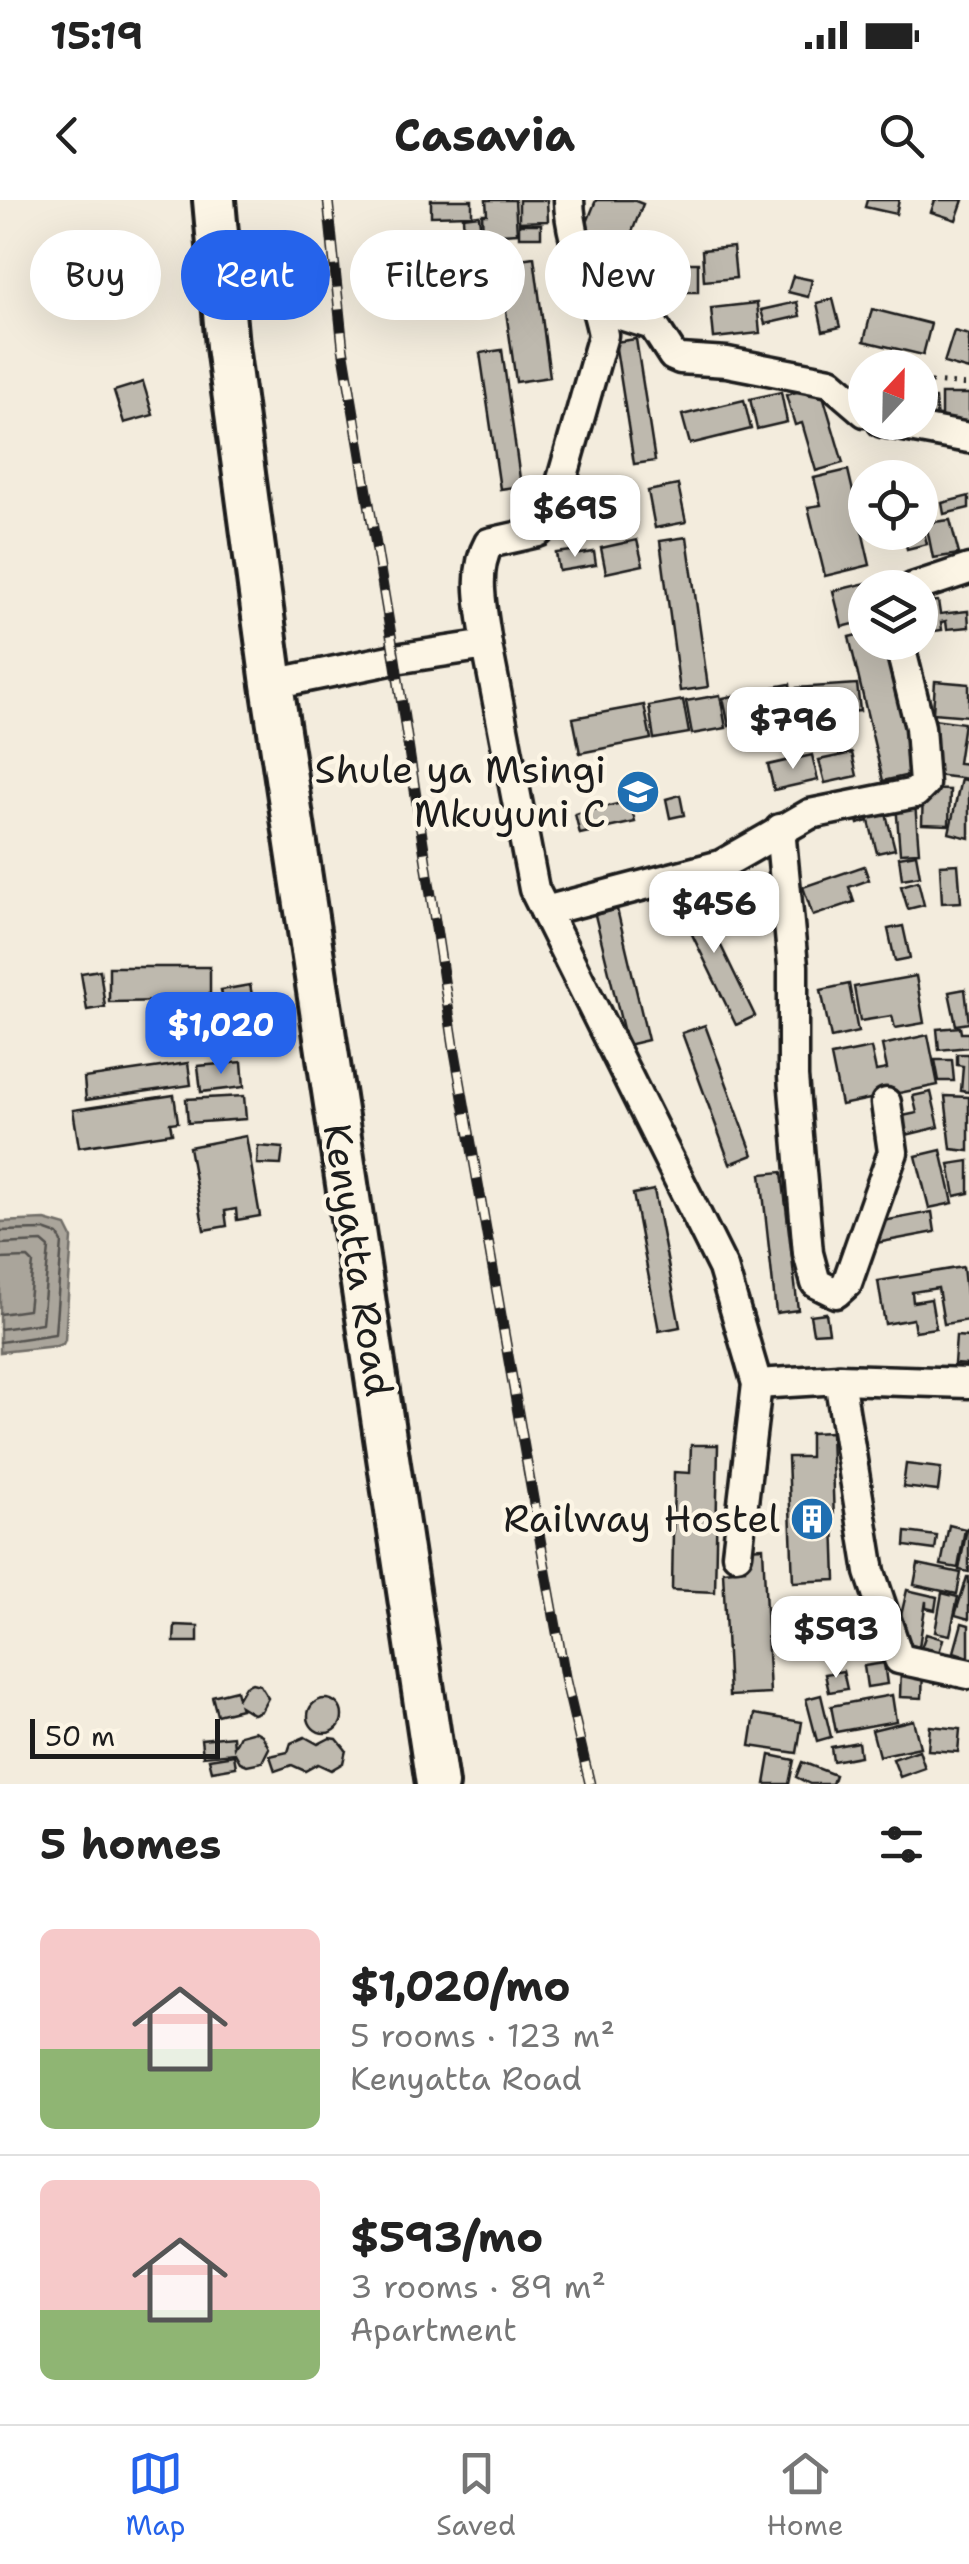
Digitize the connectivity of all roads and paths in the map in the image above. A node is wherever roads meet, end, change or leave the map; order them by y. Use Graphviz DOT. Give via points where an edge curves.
graph roads {
  1 [pos="214,200"];
  2 [pos="569,200"];
  3 [pos="573,230"];
  4 [pos="600,320"];
  5 [pos="637,320"];
  6 [pos="938,382"];
  7 [pos="969,385"];
  8 [pos="848,397"];
  9 [pos="938,432"];
  10 [pos="969,438"];
  11 [pos="969,569"];
  12 [pos="938,579"];
  13 [pos="487,645"];
  14 [pos="903,660"];
  15 [pos="272,684"];
  16 [pos="780,828"];
  17 [pos="544,911"];
  18 [pos="886,1103"];
  19 [pos="839,1379"];
  20 [pos="969,1383"];
  21 [pos="757,1384"];
  22 [pos="736,1554"];
  23 [pos="969,1674"];
  24 [pos="437,1784"];
  1 -- 15 [label="highway, Kenyatta Road"];
  2 -- 3 [label="street"];
  4 -- 13 [label="street" via="603,335 551,518 538,532 489,543 482,555"];
  5 -- 8 [label="street" via="653,325 680,359 830,382"];
  6 -- 7 [label="path"];
  9 -- 10 [label="street"];
  11 -- 12 [label="street"];
  13 -- 15 [label="street"];
  13 -- 17 [label="street" via="534,889"];
  14 -- 16 [label="street" via="920,727 924,784 916,793 810,814"];
  15 -- 24 [label="highway, Kenyatta Road"];
  16 -- 17 [label="street" via="722,865"];
  16 -- 18 [label="street" via="808,1253 816,1282 836,1292 847,1283 893,1152"];
  17 -- 21 [label="street" via="723,1268"];
  19 -- 20 [label="street"];
  19 -- 21 [label="street"];
  19 -- 23 [label="street" via="870,1572 900,1659"];
  21 -- 22 [label="street"];
}
